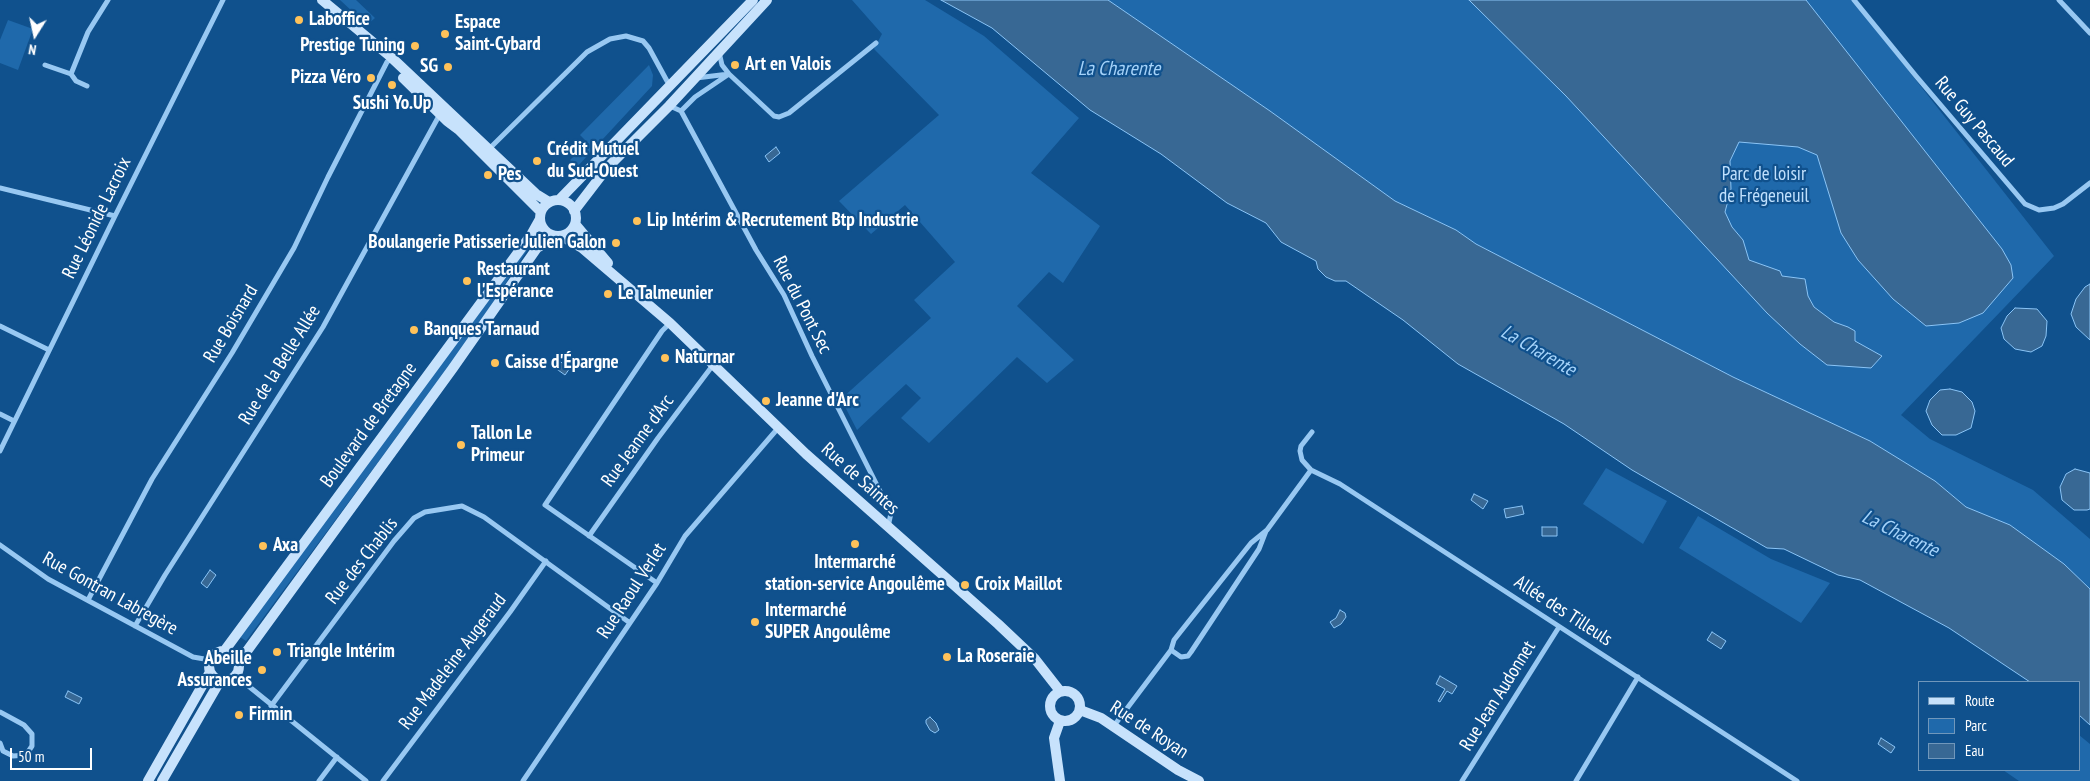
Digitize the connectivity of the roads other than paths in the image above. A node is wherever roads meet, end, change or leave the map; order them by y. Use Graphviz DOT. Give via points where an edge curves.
graph roads {
  1 [pos="108,0"];
  2 [pos="223,0"];
  3 [pos="322,0"];
  4 [pos="753,0"];
  5 [pos="767,0"];
  6 [pos="1854,0"];
  7 [pos="2059,0"];
  8 [pos="2090,33"];
  9 [pos="876,43"];
  10 [pos="719,52"];
  11 [pos="389,60"];
  12 [pos="45,64"];
  13 [pos="71,74"];
  14 [pos="729,74"];
  15 [pos="695,78"];
  16 [pos="87,86"];
  17 [pos="672,86"];
  18 [pos="669,106"];
  19 [pos="681,111"];
  20 [pos="440,114"];
  21 [pos="490,149"];
  22 [pos="478,150"];
  23 [pos="2090,183"];
  24 [pos="0,188"];
  25 [pos="554,201"];
  26 [pos="574,211"];
  27 [pos="114,216"];
  28 [pos="540,216"];
  29 [pos="575,224"];
  30 [pos="559,236"];
  31 [pos="636,293"];
  32 [pos="670,323"];
  33 [pos="0,326"];
  34 [pos="49,350"];
  35 [pos="713,364"];
  36 [pos="0,414"];
  37 [pos="14,421"];
  38 [pos="779,427"];
  39 [pos="1312,432"];
  40 [pos="0,451"];
  41 [pos="1311,470"];
  42 [pos="888,527"];
  43 [pos="1266,530"];
  44 [pos="588,536"];
  45 [pos="0,545"];
  46 [pos="546,561"];
  47 [pos="657,583"];
  48 [pos="88,600"];
  49 [pos="630,623"];
  50 [pos="135,626"];
  51 [pos="1559,627"];
  52 [pos="225,650"];
  53 [pos="1171,650"];
  54 [pos="210,660"];
  55 [pos="239,662"];
  56 [pos="210,672"];
  57 [pos="236,676"];
  58 [pos="1638,677"];
  59 [pos="220,681"];
  60 [pos="1060,691"];
  61 [pos="271,706"];
  62 [pos="1080,710"];
  63 [pos="0,712"];
  64 [pos="1060,720"];
  65 [pos="1113,727"];
  66 [pos="0,743"];
  67 [pos="337,757"];
  68 [pos="148,781"];
  69 [pos="162,781"];
  70 [pos="318,781"];
  71 [pos="366,781"];
  72 [pos="383,781"];
  73 [pos="523,781"];
  74 [pos="1060,781"];
  75 [pos="1198,781"];
  76 [pos="1462,781"];
  77 [pos="1576,781"];
  78 [pos="1797,781"];
  1 -- 13 [label="street" via="88,32"];
  2 -- 27 [label="street, Rue Léonide Lacroix"];
  3 -- 11 [label="main road"];
  4 -- 17 [label="main road"];
  5 -- 10 [label="main road"];
  6 -- 23 [label="street, Rue Guy Pascaud" via="2025,204 2039,210 2054,208"];
  7 -- 8 [label="street"];
  9 -- 14 [label="street" via="789,113 779,117 774,116"];
  10 -- 14 [label="street" via="722,65"];
  10 -- 15 [label="main road"];
  11 -- 20 [label="main road"];
  11 -- 21 [label="main road"];
  11 -- 48 [label="street, Rue Boisnard" via="294,248 152,478"];
  12 -- 13 [label="street"];
  13 -- 16 [label="street" via="76,81"];
  14 -- 15 [label="street"];
  14 -- 19 [label="street" via="695,97"];
  15 -- 18 [label="main road"];
  17 -- 21 [label="street" via="643,41 626,36 610,39 581,57"];
  17 -- 25 [label="main road"];
  18 -- 19 [label="street"];
  18 -- 26 [label="main road" via="607,168"];
  19 -- 42 [label="street, Rue du Pont Sec" via="784,295 891,513"];
  20 -- 22 [label="main road"];
  20 -- 50 [label="street, Rue de la Belle Allée" via="323,327"];
  21 -- 22 [label="street"];
  21 -- 25 [label="main road" via="536,194"];
  22 -- 28 [label="main road"];
  24 -- 27 [label="street"];
  25 -- 26 [label="main road" via="568,204"];
  25 -- 28 [label="main road"];
  26 -- 29 [label="main road"];
  27 -- 34 [label="street, Rue Léonide Lacroix"];
  28 -- 30 [label="main road" via="543,229"];
  28 -- 52 [label="main road, Boulevard de Bretagne" via="531,235"];
  29 -- 30 [label="main road" via="572,230"];
  29 -- 31 [label="main road, Rue de Saintes"];
  30 -- 31 [label="main road, Rue de Saintes" via="582,248"];
  30 -- 55 [label="main road, Boulevard de Bretagne" via="537,248"];
  31 -- 32 [label="main road, Rue de Saintes"];
  32 -- 35 [label="main road, Rue de Saintes"];
  32 -- 44 [label="street" via="545,505"];
  33 -- 34 [label="street"];
  34 -- 37 [label="street, Rue Léonide Lacroix"];
  35 -- 38 [label="main road, Rue de Saintes"];
  35 -- 44 [label="street, Rue Jeanne d'Arc"];
  36 -- 37 [label="street"];
  37 -- 40 [label="street, Rue Léonide Lacroix"];
  38 -- 42 [label="main road, Rue de Saintes"];
  38 -- 47 [label="street, Rue Raoul Verlet" via="685,536"];
  39 -- 41 [label="street" via="1300,451 1302,460"];
  41 -- 43 [label="street"];
  41 -- 51 [label="street, Allée des Tilleuls" via="1340,484"];
  42 -- 60 [label="main road, Rue de Saintes" via="1035,659"];
  43 -- 53 [label="street" via="1251,543 1174,640"];
  43 -- 53 [label="street" via="1259,549 1188,656 1181,657"];
  44 -- 47 [label="street"];
  45 -- 48 [label="street, Rue Gontran Labregère" via="48,579"];
  46 -- 49 [label="street, Rue des Chablis"];
  46 -- 61 [label="street, Rue des Chablis" via="484,517 462,506 424,512 414,518 394,541"];
  46 -- 72 [label="street, Rue Madeleine Augeraud"];
  47 -- 49 [label="street, Rue Raoul Verlet"];
  48 -- 50 [label="street, Rue Gontran Labregère"];
  49 -- 73 [label="street, Rue Raoul Verlet"];
  50 -- 54 [label="street, Rue Gontran Labregère" via="193,657"];
  51 -- 58 [label="street, Allée des Tilleuls"];
  51 -- 76 [label="street, Rue Jean Audonnet"];
  52 -- 54 [label="main road"];
  52 -- 55 [label="main road" via="234,654"];
  53 -- 65 [label="street"];
  54 -- 56 [label="main road"];
  55 -- 57 [label="main road"];
  56 -- 59 [label="main road"];
  56 -- 68 [label="main road"];
  57 -- 59 [label="main road"];
  57 -- 61 [label="street"];
  58 -- 77 [label="street"];
  58 -- 78 [label="street, Allée des Tilleuls"];
  59 -- 69 [label="main road"];
  60 -- 62 [label="main road" via="1074,693 1080,701"];
  60 -- 64 [label="main road" via="1052,697 1050,706 1052,715"];
  61 -- 67 [label="street"];
  62 -- 64 [label="main road" via="1074,719"];
  62 -- 65 [label="main road, Rue de Royan" via="1101,718"];
  63 -- 66 [label="street" via="24,725 32,734 32,746 26,755 14,756 3,751"];
  64 -- 74 [label="main road" via="1054,738"];
  65 -- 75 [label="main road, Rue de Royan"];
  67 -- 70 [label="street"];
  67 -- 71 [label="street"];
}
